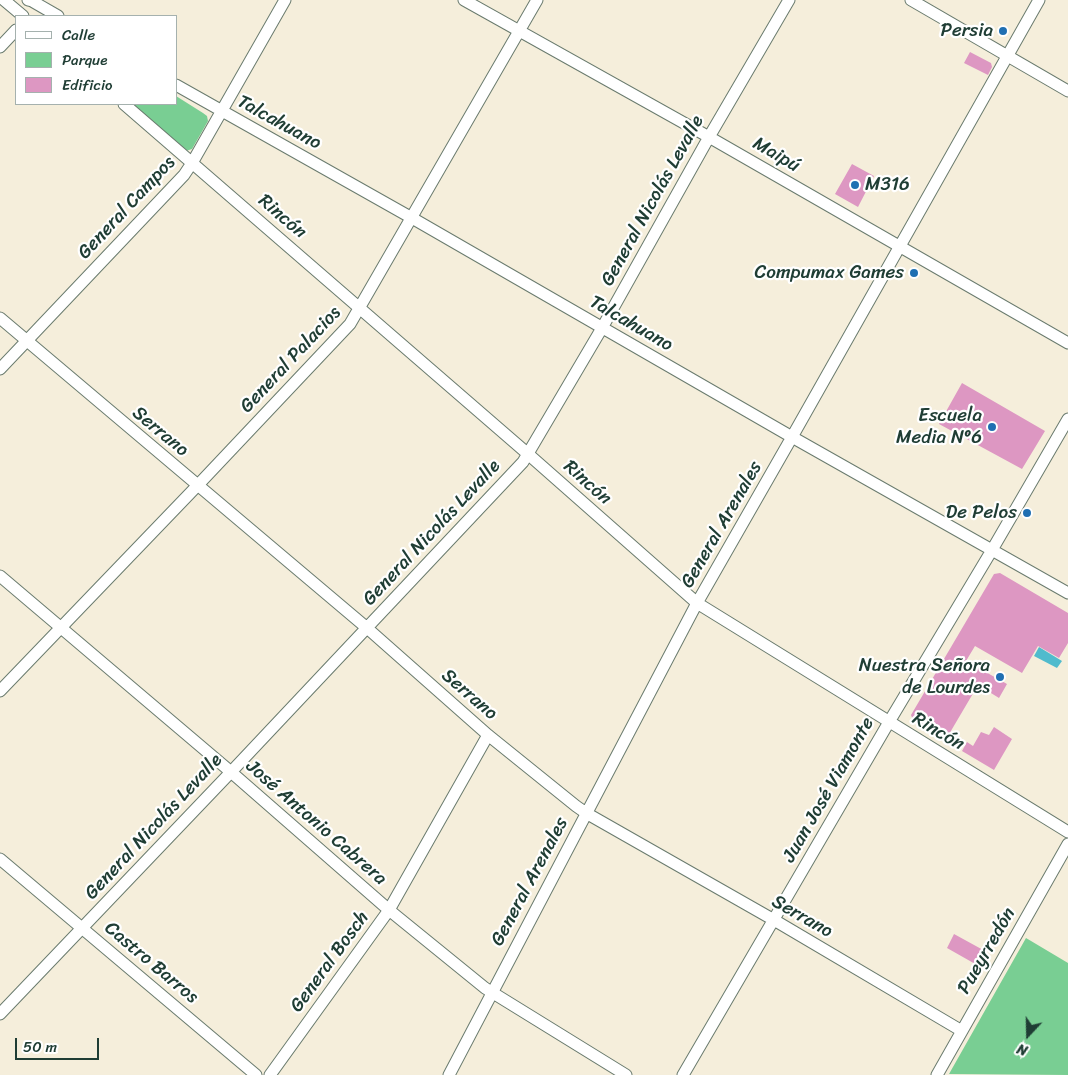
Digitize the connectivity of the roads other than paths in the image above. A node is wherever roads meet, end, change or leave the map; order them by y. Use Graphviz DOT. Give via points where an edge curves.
graph roads {
  1 [pos="4,0"];
  2 [pos="31,0"];
  3 [pos="285,0"];
  4 [pos="464,0"];
  5 [pos="537,0"];
  6 [pos="789,0"];
  7 [pos="910,0"];
  8 [pos="1039,0"];
  9 [pos="23,15"];
  10 [pos="24,15"];
  11 [pos="56,15"];
  12 [pos="15,31"];
  13 [pos="520,31"];
  14 [pos="0,47"];
  15 [pos="1008,56"];
  16 [pos="178,86"];
  17 [pos="1068,91"];
  18 [pos="125,105"];
  19 [pos="221,111"];
  20 [pos="709,137"];
  21 [pos="192,163"];
  22 [pos="412,218"];
  23 [pos="900,246"];
  24 [pos="360,308"];
  25 [pos="0,318"];
  26 [pos="602,328"];
  27 [pos="26,341"];
  28 [pos="1068,343"];
  29 [pos="0,369"];
  30 [pos="1068,419"];
  31 [pos="792,437"];
  32 [pos="528,454"];
  33 [pos="197,486"];
  34 [pos="992,550"];
  35 [pos="0,576"];
  36 [pos="1068,593"];
  37 [pos="697,603"];
  38 [pos="61,627"];
  39 [pos="367,628"];
  40 [pos="0,691"];
  41 [pos="889,722"];
  42 [pos="488,735"];
  43 [pos="231,772"];
  44 [pos="586,813"];
  45 [pos="1068,832"];
  46 [pos="1068,844"];
  47 [pos="0,859"];
  48 [pos="389,910"];
  49 [pos="774,920"];
  50 [pos="82,928"];
  51 [pos="492,992"];
  52 [pos="0,1014"];
  53 [pos="962,1031"];
  54 [pos="256,1075"];
  55 [pos="270,1075"];
  56 [pos="449,1075"];
  57 [pos="626,1075"];
  58 [pos="683,1075"];
  59 [pos="937,1075"];
  1 -- 9 [label="street"];
  2 -- 10 [label="street"];
  2 -- 11 [label="street"];
  3 -- 19 [label="street, General Campos"];
  4 -- 13 [label="street, Maipú"];
  5 -- 13 [label="street, General Palacios"];
  6 -- 20 [label="street, General Nicolás Levalle"];
  7 -- 15 [label="street"];
  8 -- 15 [label="street, General Arenales"];
  12 -- 14 [label="street"];
  13 -- 20 [label="street, Maipú"];
  13 -- 22 [label="street, General Palacios"];
  15 -- 17 [label="street"];
  15 -- 23 [label="street, General Arenales"];
  16 -- 19 [label="street, Talcahuano"];
  18 -- 21 [label="street, Rincón"];
  19 -- 21 [label="street, General Campos"];
  19 -- 22 [label="street, Talcahuano"];
  20 -- 23 [label="street, Maipú"];
  20 -- 26 [label="street, General Nicolás Levalle"];
  21 -- 24 [label="street, Rincón"];
  21 -- 27 [label="street, General Campos"];
  22 -- 24 [label="street, General Palacios"];
  22 -- 26 [label="street, Talcahuano"];
  23 -- 28 [label="street, Maipú"];
  23 -- 31 [label="street, General Arenales"];
  24 -- 32 [label="street, Rincón"];
  24 -- 33 [label="street, General Palacios" via="350,324"];
  25 -- 27 [label="street, Serrano"];
  26 -- 31 [label="street, Talcahuano"];
  26 -- 32 [label="street, General Nicolás Levalle"];
  27 -- 29 [label="street, General Campos"];
  27 -- 33 [label="street, Serrano"];
  30 -- 34 [label="street, Juan José Viamonte"];
  31 -- 34 [label="street, Talcahuano"];
  31 -- 37 [label="street, General Arenales"];
  32 -- 37 [label="street, Rincón"];
  32 -- 39 [label="street, General Nicolás Levalle"];
  33 -- 38 [label="street, General Palacios"];
  33 -- 39 [label="street, Serrano"];
  34 -- 36 [label="street, Talcahuano"];
  34 -- 41 [label="street, Juan José Viamonte"];
  35 -- 38 [label="street, José Antonio Cabrera"];
  37 -- 41 [label="street, Rincón"];
  37 -- 44 [label="street, General Arenales"];
  38 -- 40 [label="street, General Palacios"];
  38 -- 43 [label="street, José Antonio Cabrera"];
  39 -- 42 [label="street, Serrano"];
  39 -- 43 [label="street, General Nicolás Levalle"];
  41 -- 45 [label="street, Rincón"];
  41 -- 49 [label="street, Juan José Viamonte"];
  42 -- 44 [label="street, Serrano"];
  42 -- 48 [label="street, General Bosch"];
  43 -- 48 [label="street, José Antonio Cabrera"];
  43 -- 50 [label="street, General Nicolás Levalle"];
  44 -- 49 [label="street, Serrano"];
  44 -- 51 [label="street, General Arenales"];
  46 -- 53 [label="street, Pueyrredón"];
  47 -- 50 [label="street, Castro Barros"];
  48 -- 51 [label="street, José Antonio Cabrera"];
  48 -- 55 [label="street, General Bosch"];
  49 -- 53 [label="street, Serrano"];
  49 -- 58 [label="street, Juan José Viamonte"];
  50 -- 52 [label="street, General Nicolás Levalle"];
  50 -- 54 [label="street, Castro Barros"];
  51 -- 56 [label="street, General Arenales"];
  51 -- 57 [label="street, José Antonio Cabrera"];
  53 -- 59 [label="street, Pueyrredón"];
}
